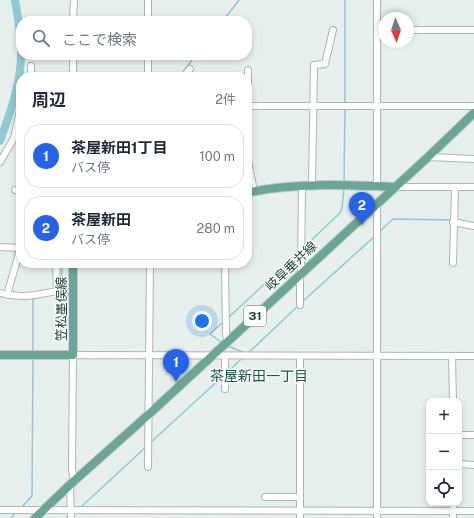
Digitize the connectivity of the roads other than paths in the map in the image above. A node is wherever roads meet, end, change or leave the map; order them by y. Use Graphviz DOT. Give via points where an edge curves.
graph roads {
  1 [pos="74,0"];
  2 [pos="148,0"];
  3 [pos="377,0"];
  4 [pos="73,16"];
  5 [pos="148,16"];
  6 [pos="377,29"];
  7 [pos="333,30"];
  8 [pos="414,30"];
  9 [pos="474,30"];
  10 [pos="73,60"];
  11 [pos="148,60"];
  12 [pos="31,66"];
  13 [pos="190,69"];
  14 [pos="31,72"];
  15 [pos="73,72"];
  16 [pos="148,72"];
  17 [pos="187,72"];
  18 [pos="252,106"];
  19 [pos="474,106"];
  20 [pos="314,107"];
  21 [pos="377,107"];
  22 [pos="474,113"];
  23 [pos="16,129"];
  24 [pos="14,138"];
  25 [pos="428,156"];
  26 [pos="474,159"];
  27 [pos="0,162"];
  28 [pos="312,186"];
  29 [pos="302,187"];
  30 [pos="377,187"];
  31 [pos="395,187"];
  32 [pos="455,187"];
  33 [pos="474,187"];
  34 [pos="252,192"];
  35 [pos="378,203"];
  36 [pos="453,222"];
  37 [pos="474,226"];
  38 [pos="0,247"];
  39 [pos="16,248"];
  40 [pos="453,263"];
  41 [pos="16,266"];
  42 [pos="56,268"];
  43 [pos="73,268"];
  44 [pos="150,268"];
  45 [pos="225,268"];
  46 [pos="300,274"];
  47 [pos="0,293"];
  48 [pos="7,295"];
  49 [pos="300,306"];
  50 [pos="228,342"];
  51 [pos="0,355"];
  52 [pos="72,355"];
  53 [pos="149,356"];
  54 [pos="212,356"];
  55 [pos="225,356"];
  56 [pos="300,356"];
  57 [pos="377,356"];
  58 [pos="452,356"];
  59 [pos="474,356"];
  60 [pos="225,389"];
  61 [pos="453,398"];
  62 [pos="148,415"];
  63 [pos="474,435"];
  64 [pos="462,436"];
  65 [pos="462,464"];
  66 [pos="474,465"];
  67 [pos="148,467"];
  68 [pos="72,483"];
  69 [pos="265,497"];
  70 [pos="300,497"];
  71 [pos="0,510"];
  72 [pos="43,510"];
  73 [pos="70,510"];
  74 [pos="300,510"];
  75 [pos="377,511"];
  76 [pos="474,511"];
  77 [pos="453,515"];
  78 [pos="35,518"];
  79 [pos="70,518"];
  80 [pos="300,518"];
  81 [pos="377,518"];
  1 -- 4 [label="street"];
  2 -- 5 [label="street"];
  3 -- 6 [label="street"];
  6 -- 21 [label="street"];
  7 -- 20 [label="street" via="325,64 314,65"];
  8 -- 9 [label="street"];
  10 -- 15 [label="street"];
  11 -- 16 [label="street"];
  12 -- 14 [label="street"];
  13 -- 17 [label="street"];
  18 -- 20 [label="street"];
  19 -- 21 [label="street"];
  20 -- 21 [label="street"];
  20 -- 28 [label="street"];
  21 -- 30 [label="street"];
  22 -- 25 [label="main road, 岐阜垂井線 / 31"];
  23 -- 24 [label="street"];
  24 -- 27 [label="street"];
  25 -- 26 [label="street"];
  25 -- 31 [label="main road, 岐阜垂井線 / 31"];
  28 -- 29 [label="main road"];
  28 -- 30 [label="main road"];
  29 -- 34 [label="main road"];
  29 -- 46 [label="street"];
  30 -- 31 [label="main road"];
  31 -- 32 [label="street"];
  31 -- 35 [label="main road, 岐阜垂井線 / 31"];
  32 -- 33 [label="street"];
  32 -- 36 [label="street"];
  35 -- 46 [label="main road, 岐阜垂井線 / 31"];
  35 -- 57 [label="street"];
  36 -- 37 [label="street"];
  36 -- 40 [label="street"];
  38 -- 39 [label="street"];
  41 -- 48 [label="street"];
  42 -- 48 [label="street" via="57,291 26,297"];
  43 -- 52 [label="main road, 笠松墨俣線"];
  44 -- 53 [label="street"];
  45 -- 50 [label="street"];
  46 -- 49 [label="street"];
  46 -- 50 [label="main road, 岐阜垂井線 / 31"];
  47 -- 48 [label="street"];
  50 -- 54 [label="main road, 岐阜垂井線 / 31"];
  51 -- 52 [label="main road, 笠松墨俣線"];
  52 -- 53 [label="street"];
  52 -- 68 [label="street"];
  53 -- 54 [label="street"];
  53 -- 62 [label="street"];
  54 -- 55 [label="street"];
  54 -- 62 [label="main road, 岐阜垂井線 / 31"];
  55 -- 56 [label="street"];
  55 -- 60 [label="street"];
  56 -- 57 [label="street"];
  56 -- 70 [label="street"];
  57 -- 58 [label="street"];
  57 -- 75 [label="street"];
  58 -- 59 [label="street"];
  58 -- 61 [label="street"];
  62 -- 67 [label="street"];
  62 -- 68 [label="main road, 岐阜垂井線 / 31"];
  63 -- 64 [label="street"];
  65 -- 66 [label="street"];
  68 -- 72 [label="main road, 岐阜垂井線 / 31"];
  68 -- 73 [label="street"];
  69 -- 70 [label="street"];
  70 -- 74 [label="street"];
  71 -- 72 [label="street"];
  72 -- 73 [label="street"];
  72 -- 78 [label="main road, 岐阜垂井線 / 31"];
  73 -- 74 [label="street"];
  73 -- 79 [label="street"];
  74 -- 75 [label="street"];
  74 -- 80 [label="street"];
  75 -- 77 [label="street"];
  75 -- 81 [label="street"];
  76 -- 77 [label="street"];
}
